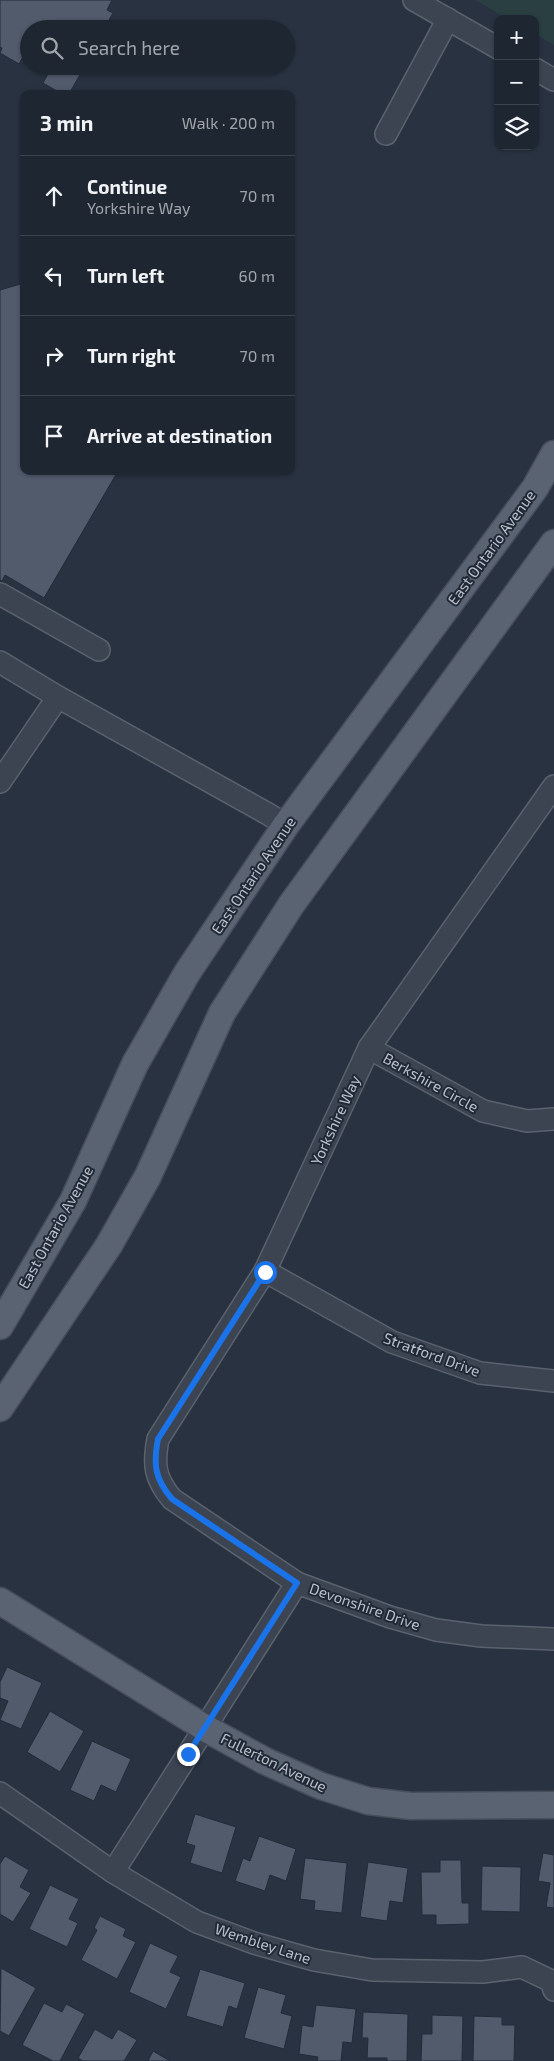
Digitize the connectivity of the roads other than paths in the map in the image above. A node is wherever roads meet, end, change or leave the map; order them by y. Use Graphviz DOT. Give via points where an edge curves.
graph roads {
  1 [pos="414,0"];
  2 [pos="448,19"];
  3 [pos="494,46"];
  4 [pos="539,72"];
  5 [pos="554,80"];
  6 [pos="386,134"];
  7 [pos="554,454"];
  8 [pos="554,543"];
  9 [pos="0,594"];
  10 [pos="99,650"];
  11 [pos="0,662"];
  12 [pos="58,697"];
  13 [pos="0,782"];
  14 [pos="554,786"];
  15 [pos="277,820"];
  16 [pos="369,1048"];
  17 [pos="554,1119"];
  18 [pos="265,1272"];
  19 [pos="0,1326"];
  20 [pos="554,1381"];
  21 [pos="0,1408"];
  22 [pos="156,1474"];
  23 [pos="297,1583"];
  24 [pos="0,1601"];
  25 [pos="554,1639"];
  26 [pos="205,1728"];
  27 [pos="0,1793"];
  28 [pos="554,1805"];
  29 [pos="113,1872"];
  30 [pos="554,1990"];
  1 -- 2 [label="street"];
  2 -- 3 [label="street"];
  2 -- 6 [label="street"];
  4 -- 5 [label="street"];
  7 -- 15 [label="main road, East Ontario Avenue" via="535,488"];
  8 -- 21 [label="main road" via="291,905 222,1013 148,1176 109,1245"];
  9 -- 10 [label="street"];
  11 -- 12 [label="street"];
  12 -- 13 [label="street"];
  12 -- 15 [label="street"];
  14 -- 16 [label="street, Yorkshire Way"];
  15 -- 19 [label="main road, East Ontario Avenue" via="135,1064 73,1201"];
  16 -- 17 [label="street, Berkshire Circle" via="483,1111 527,1121"];
  16 -- 18 [label="street, Yorkshire Way"];
  18 -- 20 [label="street, Stratford Drive" via="392,1342 480,1373"];
  18 -- 22 [label="street, Yorkshire Way" via="158,1439 154,1457"];
  22 -- 23 [label="street, Devonshire Drive" via="172,1499"];
  23 -- 25 [label="street, Devonshire Drive" via="436,1630 481,1636"];
  23 -- 26 [label="street"];
  24 -- 26 [label="main road, Fullerton Avenue"];
  26 -- 28 [label="main road, Fullerton Avenue" via="265,1761 321,1786 368,1801 411,1806"];
  26 -- 29 [label="street"];
  27 -- 29 [label="street, Wembley Lane"];
  29 -- 30 [label="street, Wembley Lane" via="197,1922 314,1960 372,1970 483,1972 522,1967 551,1981"];
}
